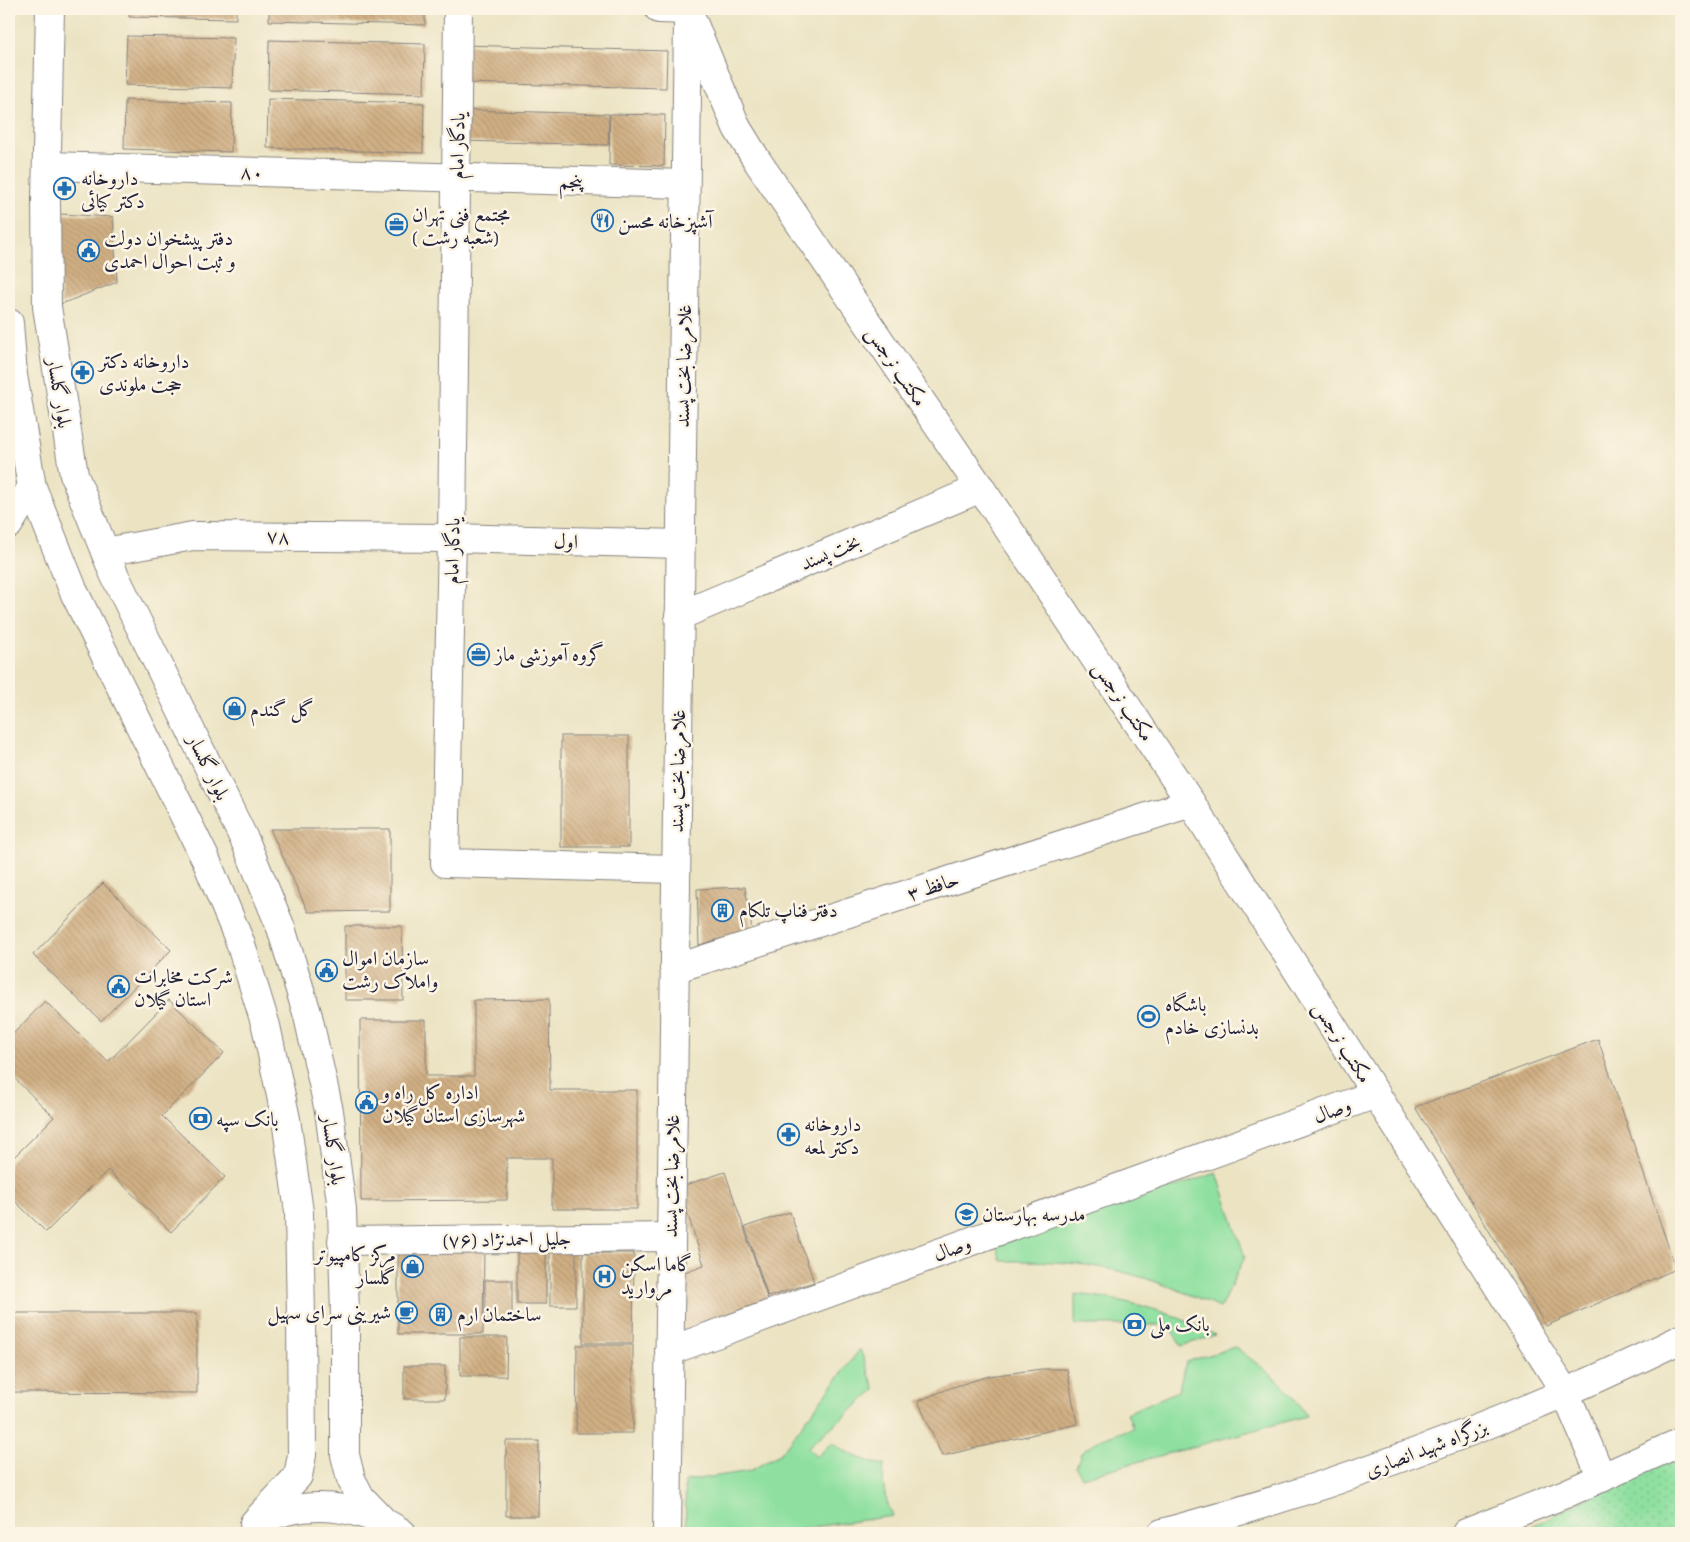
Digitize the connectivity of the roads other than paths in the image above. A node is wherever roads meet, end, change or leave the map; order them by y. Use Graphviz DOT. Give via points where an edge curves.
graph roads {
  1 [pos="50,9"];
  2 [pos="458,9"];
  3 [pos="659,9"];
  4 [pos="688,10"];
  5 [pos="737,128"];
  6 [pos="686,131"];
  7 [pos="47,166"];
  8 [pos="456,178"];
  9 [pos="685,184"];
  10 [pos="9,323"];
  11 [pos="32,486"];
  12 [pos="981,488"];
  13 [pos="9,524"];
  14 [pos="452,538"];
  15 [pos="680,544"];
  16 [pos="105,552"];
  17 [pos="679,616"];
  18 [pos="1192,804"];
  19 [pos="676,869"];
  20 [pos="674,969"];
  21 [pos="1376,1094"];
  22 [pos="671,1237"];
  23 [pos="342,1241"];
  24 [pos="1681,1339"];
  25 [pos="669,1352"];
  26 [pos="1565,1392"];
  27 [pos="1681,1442"];
  28 [pos="1602,1478"];
  29 [pos="246,1528"];
  30 [pos="393,1528"];
  31 [pos="667,1533"];
  32 [pos="1162,1533"];
  33 [pos="1466,1533"];
  1 -- 7 [label="street, بلوار گلسار"];
  2 -- 8 [label="street, یادگار امام"];
  3 -- 4 [label="street"];
  4 -- 5 [label="street, مکتب نرجس"];
  4 -- 6 [label="street, غلامرضا بخت پسند"];
  5 -- 6 [label="street" via="720,118 710,118"];
  5 -- 12 [label="street, مکتب نرجس"];
  6 -- 9 [label="street, غلامرضا بخت پسند"];
  7 -- 8 [label="street, ۸۰"];
  7 -- 16 [label="street, بلوار گلسار" via="48,316 74,475"];
  8 -- 9 [label="street, پنجم"];
  8 -- 14 [label="street, یادگار امام"];
  9 -- 15 [label="street, غلامرضا بخت پسند"];
  10 -- 11 [label="street" via="13,375"];
  11 -- 13 [label="street"];
  11 -- 29 [label="street" via="74,592 206,860 240,942 266,1026 286,1119 299,1212 302,1455 298,1476"];
  12 -- 17 [label="street, بخت پسند"];
  12 -- 18 [label="street, مکتب نرجس"];
  14 -- 15 [label="street, اول"];
  14 -- 16 [label="street, ۷۸" via="193,536"];
  14 -- 19 [label="street, یادگار امام" via="445,863"];
  15 -- 17 [label="street, غلامرضا بخت پسند"];
  16 -- 23 [label="street, بلوار گلسار" via="246,843 281,928 308,1016 329,1111 342,1208"];
  17 -- 19 [label="street, غلامرضا بخت پسند"];
  18 -- 20 [label="street, حافظ ۳"];
  18 -- 21 [label="street, مکتب نرجس"];
  19 -- 20 [label="street, غلامرضا بخت پسند"];
  20 -- 22 [label="street, غلامرضا بخت پسند"];
  21 -- 25 [label="street, وصال"];
  21 -- 26 [label="street, مکتب نرجس"];
  22 -- 23 [label="street, جلیل احمدنژاد (۷۶)"];
  22 -- 25 [label="street, غلامرضا بخت پسند"];
  23 -- 30 [label="street, بلوار گلسار" via="345,1455 351,1479 361,1498"];
  24 -- 26 [label="street, بزرگراه شهید انصاری"];
  25 -- 31 [label="street, غلامرضا بخت پسند"];
  26 -- 28 [label="street, مکتب نرجس"];
  26 -- 32 [label="street, بزرگراه شهید انصاری" via="1463,1435 1364,1471 1262,1505"];
  27 -- 28 [label="street"];
  28 -- 33 [label="street"];
  29 -- 30 [label="street" via="279,1512 315,1506 351,1510"];
}
